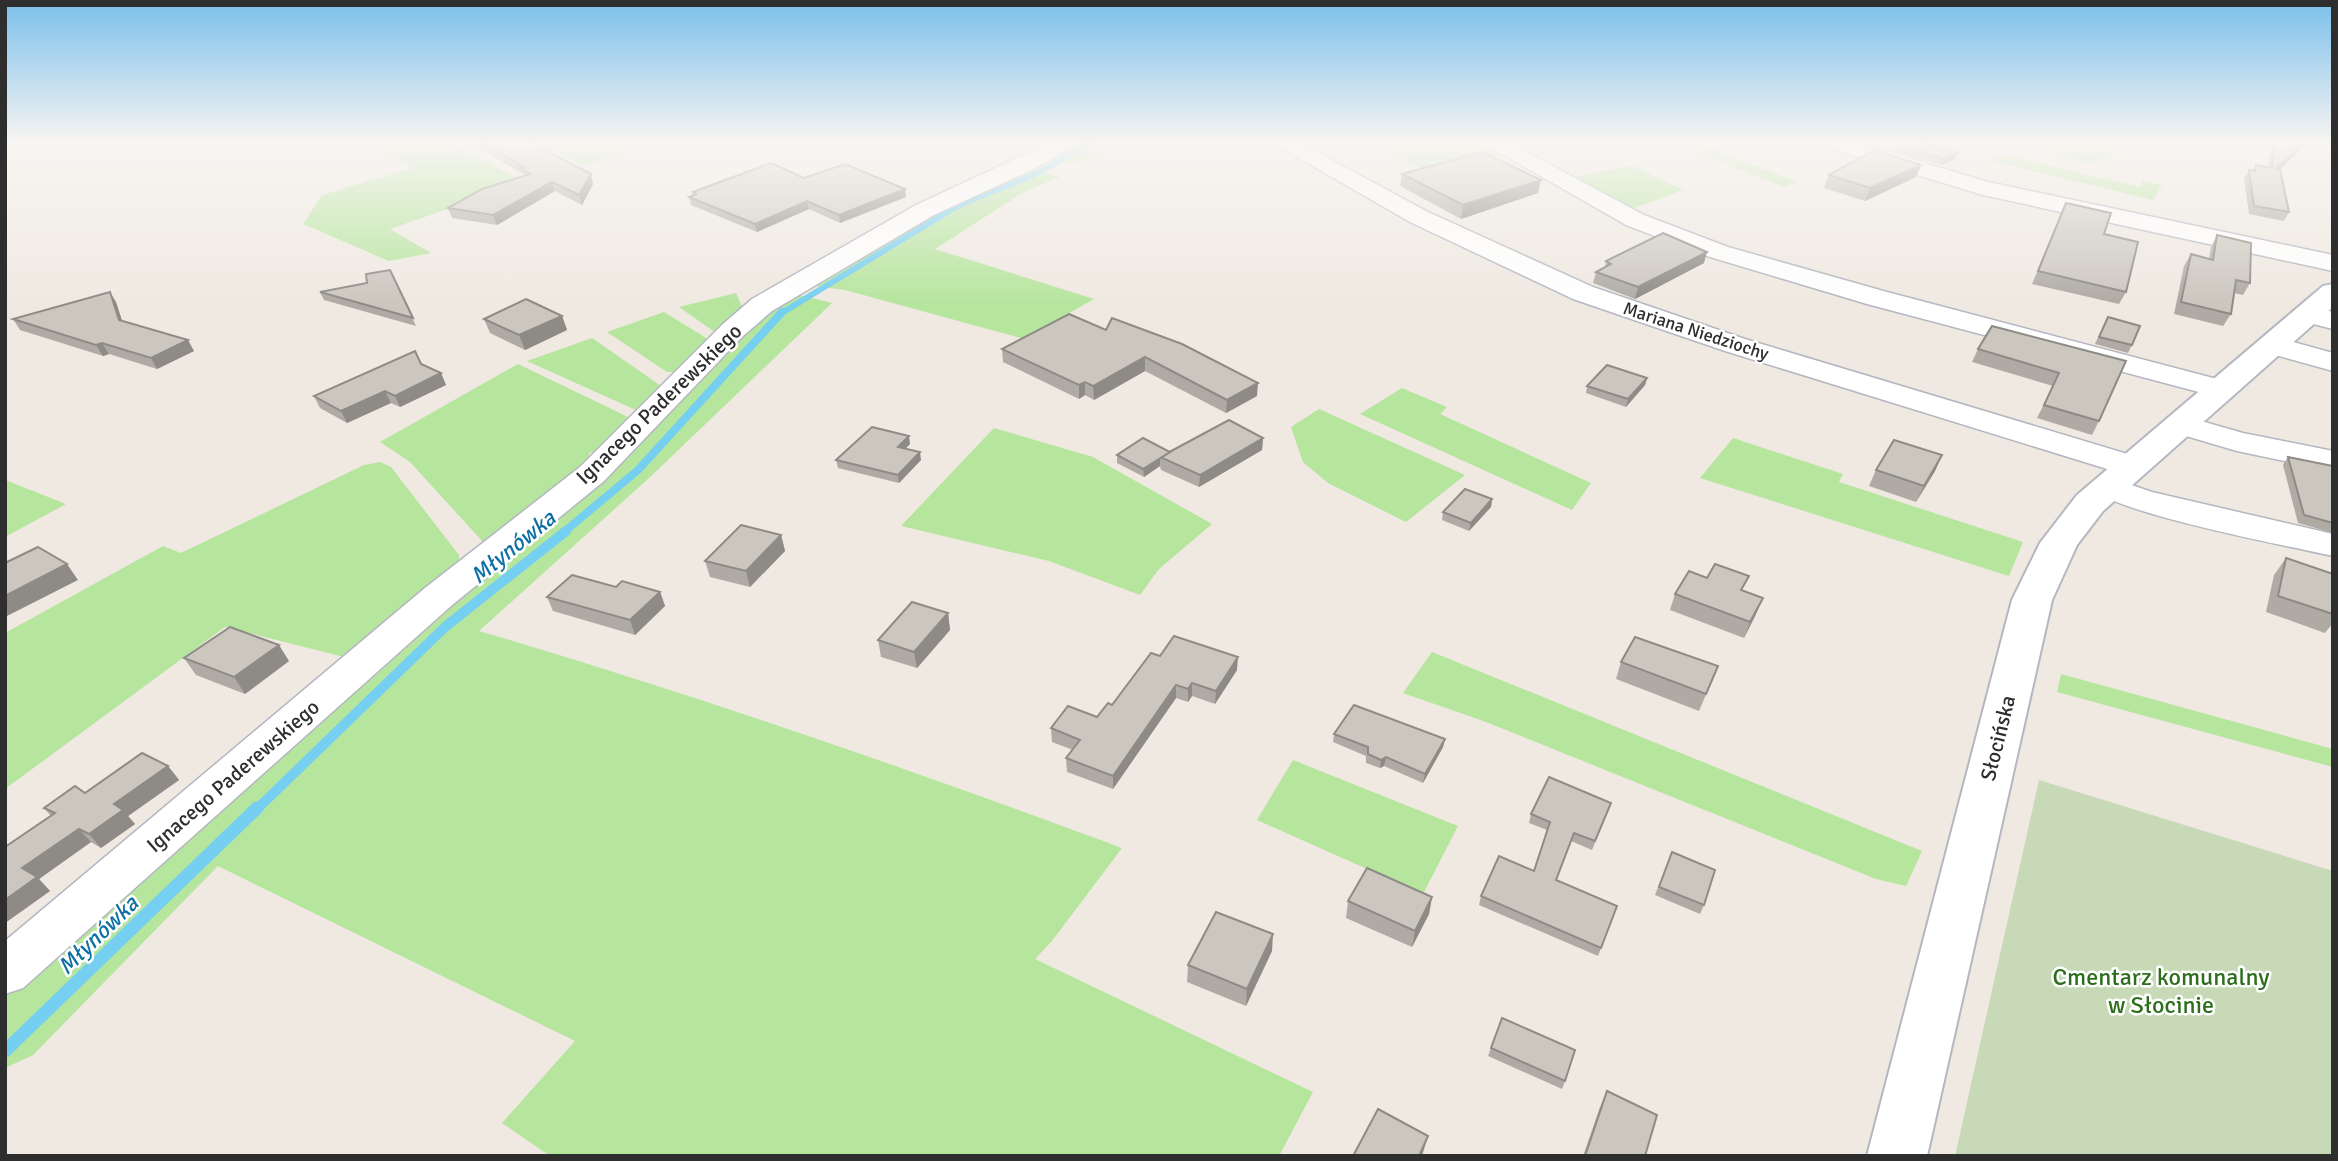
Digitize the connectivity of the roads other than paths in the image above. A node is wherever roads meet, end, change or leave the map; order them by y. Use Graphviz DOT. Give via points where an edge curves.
graph roads {
  1 [pos="955,196"];
  2 [pos="1381,196"];
  3 [pos="1591,196"];
  4 [pos="2021,196"];
  5 [pos="2333,263"];
  6 [pos="2324,309"];
  7 [pos="2271,345"];
  8 [pos="2333,362"];
  9 [pos="2221,389"];
  10 [pos="2180,424"];
  11 [pos="2333,461"];
  12 [pos="2120,476"];
  13 [pos="2333,545"];
  14 [pos="5,972"];
  15 [pos="1897,1156"];
  1 -- 14 [label="street, Ignacego Paderewskiego" via="762,306 592,474 438,597"];
  2 -- 12 [label="street, Mariana Niedziochy" via="1583,293"];
  3 -- 9 [label="street" via="1635,220 1719,252"];
  4 -- 5 [label="street"];
  6 -- 7 [label="street, Słocińska"];
  7 -- 8 [label="street"];
  7 -- 9 [label="street, Słocińska"];
  9 -- 10 [label="street, Słocińska"];
  10 -- 11 [label="street"];
  10 -- 12 [label="street, Słocińska"];
  12 -- 13 [label="street, Mariana Niedziochy" via="2141,500"];
  12 -- 15 [label="street, Słocińska" via="2090,503 2059,543 2032,600"];
}
